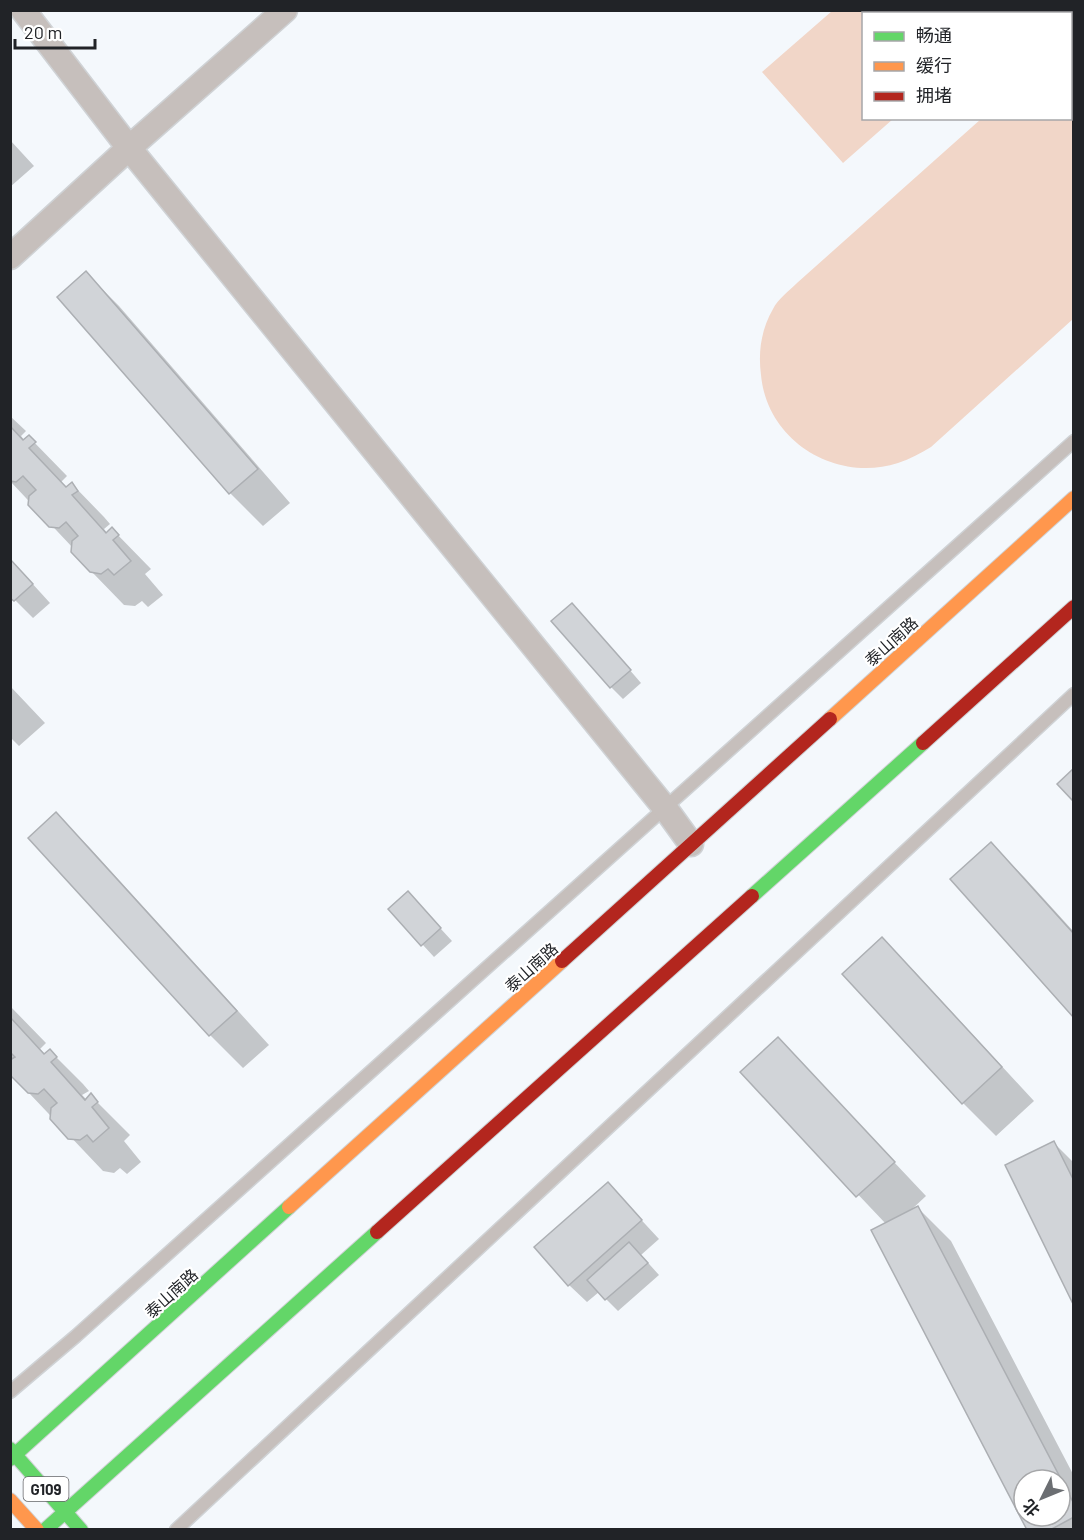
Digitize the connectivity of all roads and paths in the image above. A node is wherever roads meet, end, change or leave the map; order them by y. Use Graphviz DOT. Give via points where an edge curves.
graph roads {
  1 [pos="23,10"];
  2 [pos="285,10"];
  3 [pos="129,148"];
  4 [pos="10,257"];
  5 [pos="1074,441"];
  6 [pos="1074,498"];
  7 [pos="1074,607"];
  8 [pos="1074,694"];
  9 [pos="665,808"];
  10 [pos="691,844"];
  11 [pos="10,1392"];
  12 [pos="12,1454"];
  13 [pos="10,1500"];
  14 [pos="65,1511"];
  15 [pos="37,1530"];
  16 [pos="45,1530"];
  17 [pos="81,1530"];
  18 [pos="176,1530"];
  1 -- 3 [label="street"];
  2 -- 3 [label="street"];
  3 -- 4 [label="street"];
  3 -- 9 [label="street"];
  5 -- 9 [label="lane"];
  6 -- 10 [label="main road, 泰山南路"];
  7 -- 14 [label="main road"];
  8 -- 18 [label="lane"];
  9 -- 10 [label="street"];
  9 -- 11 [label="lane"];
  10 -- 12 [label="main road, 泰山南路"];
  12 -- 14 [label="main road, G109"];
  13 -- 15 [label="main road, G109"];
  14 -- 16 [label="main road"];
  14 -- 17 [label="main road, G109"];
}
